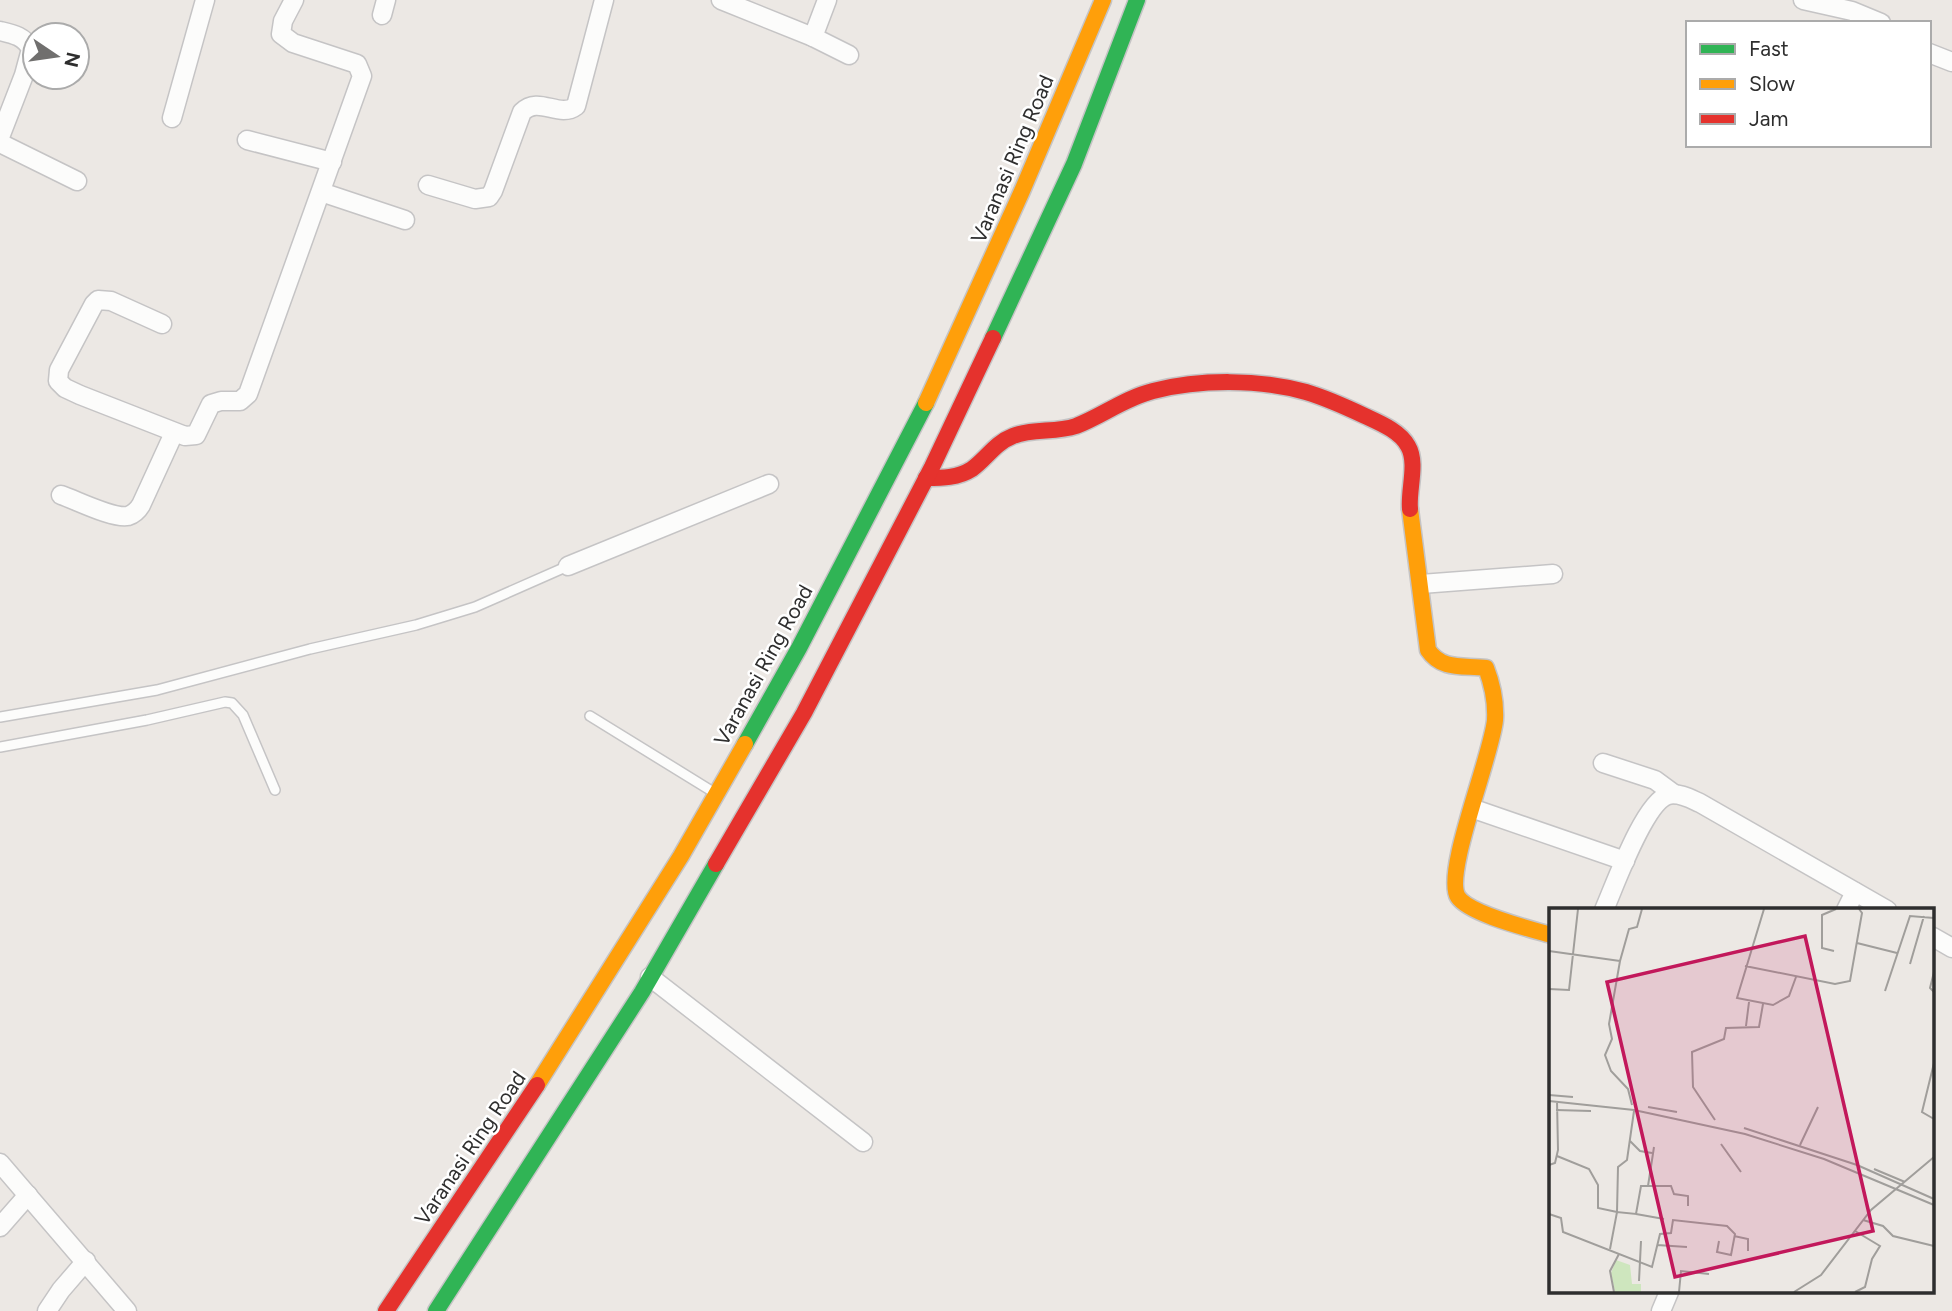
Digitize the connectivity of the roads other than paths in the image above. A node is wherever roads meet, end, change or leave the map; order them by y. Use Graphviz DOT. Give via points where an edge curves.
graph roads {
  1 [pos="205,0"];
  2 [pos="294,0"];
  3 [pos="722,0"];
  4 [pos="827,0"];
  5 [pos="1103,0"];
  6 [pos="1137,0"];
  7 [pos="1803,0"];
  8 [pos="598,2"];
  9 [pos="1876,21"];
  10 [pos="0,31"];
  11 [pos="813,37"];
  12 [pos="1931,54"];
  13 [pos="849,55"];
  14 [pos="1952,62"];
  15 [pos="172,118"];
  16 [pos="0,137"];
  17 [pos="247,140"];
  18 [pos="0,142"];
  19 [pos="332,162"];
  20 [pos="77,181"];
  21 [pos="428,185"];
  22 [pos="321,192"];
  23 [pos="405,220"];
  24 [pos="162,324"];
  25 [pos="174,433"];
  26 [pos="926,478"];
  27 [pos="769,484"];
  28 [pos="61,495"];
  29 [pos="568,566"];
  30 [pos="1553,575"];
  31 [pos="1421,584"];
  32 [pos="590,716"];
  33 [pos="0,717"];
  34 [pos="0,747"];
  35 [pos="1603,763"];
  36 [pos="275,790"];
  37 [pos="716,794"];
  38 [pos="1674,794"];
  39 [pos="1474,808"];
  40 [pos="1625,861"];
  41 [pos="1855,892"];
  42 [pos="1605,908"];
  43 [pos="1847,908"];
  44 [pos="1883,908"];
  45 [pos="1549,934"];
  46 [pos="1934,938"];
  47 [pos="1952,948"];
  48 [pos="650,978"];
  49 [pos="863,1142"];
  50 [pos="0,1164"];
  51 [pos="28,1195"];
  52 [pos="0,1227"];
  53 [pos="86,1261"];
  54 [pos="1668,1294"];
  55 [pos="437,1310"];
  56 [pos="47,1311"];
  57 [pos="127,1311"];
  58 [pos="386,1311"];
  59 [pos="1661,1311"];
  1 -- 15 [label="street"];
  2 -- 19 [label="street" via="281,27 286,40 357,64 360,69 360,84"];
  3 -- 11 [label="street"];
  4 -- 11 [label="street"];
  5 -- 37 [label="main road, Varanasi Ring Road" via="915,427"];
  6 -- 26 [label="main road" via="1074,164"];
  7 -- 9 [label="street"];
  8 -- 21 [label="street" via="576,106 569,111 536,105 522,112 489,197 475,199"];
  10 -- 16 [label="street" via="20,36 31,49"];
  11 -- 13 [label="street"];
  12 -- 14 [label="street"];
  17 -- 19 [label="street"];
  18 -- 20 [label="street"];
  19 -- 22 [label="street"];
  22 -- 23 [label="street"];
  22 -- 25 [label="street" via="248,394 240,401 211,404 197,435"];
  24 -- 25 [label="street" via="111,300 98,300 57,376 61,385 80,396"];
  25 -- 28 [label="street" via="141,505 130,516"];
  26 -- 31 [label="main road" via="961,476 1017,434 1073,426 1152,391 1249,385 1303,391 1357,412 1389,429 1408,446 1409,503"];
  26 -- 48 [label="main road" via="803,713"];
  27 -- 29 [label="street"];
  29 -- 33 [label="lane" via="475,607 416,625 157,690"];
  30 -- 31 [label="street"];
  31 -- 39 [label="main road" via="1432,659 1447,666 1486,668 1493,678 1494,723"];
  32 -- 37 [label="lane"];
  34 -- 36 [label="lane" via="232,703 243,715"];
  35 -- 38 [label="street" via="1655,780"];
  37 -- 58 [label="main road, Varanasi Ring Road" via="523,1108"];
  38 -- 40 [label="street" via="1651,808"];
  38 -- 41 [label="street" via="1700,803"];
  39 -- 40 [label="street"];
  39 -- 45 [label="main road" via="1453,874 1458,898 1490,916"];
  40 -- 42 [label="street"];
  41 -- 43 [label="street"];
  41 -- 44 [label="street"];
  46 -- 47 [label="street"];
  48 -- 49 [label="street"];
  48 -- 55 [label="main road"];
  50 -- 51 [label="street"];
  51 -- 52 [label="street"];
  51 -- 53 [label="street"];
  53 -- 56 [label="street"];
  53 -- 57 [label="street"];
  54 -- 59 [label="street"];
}
